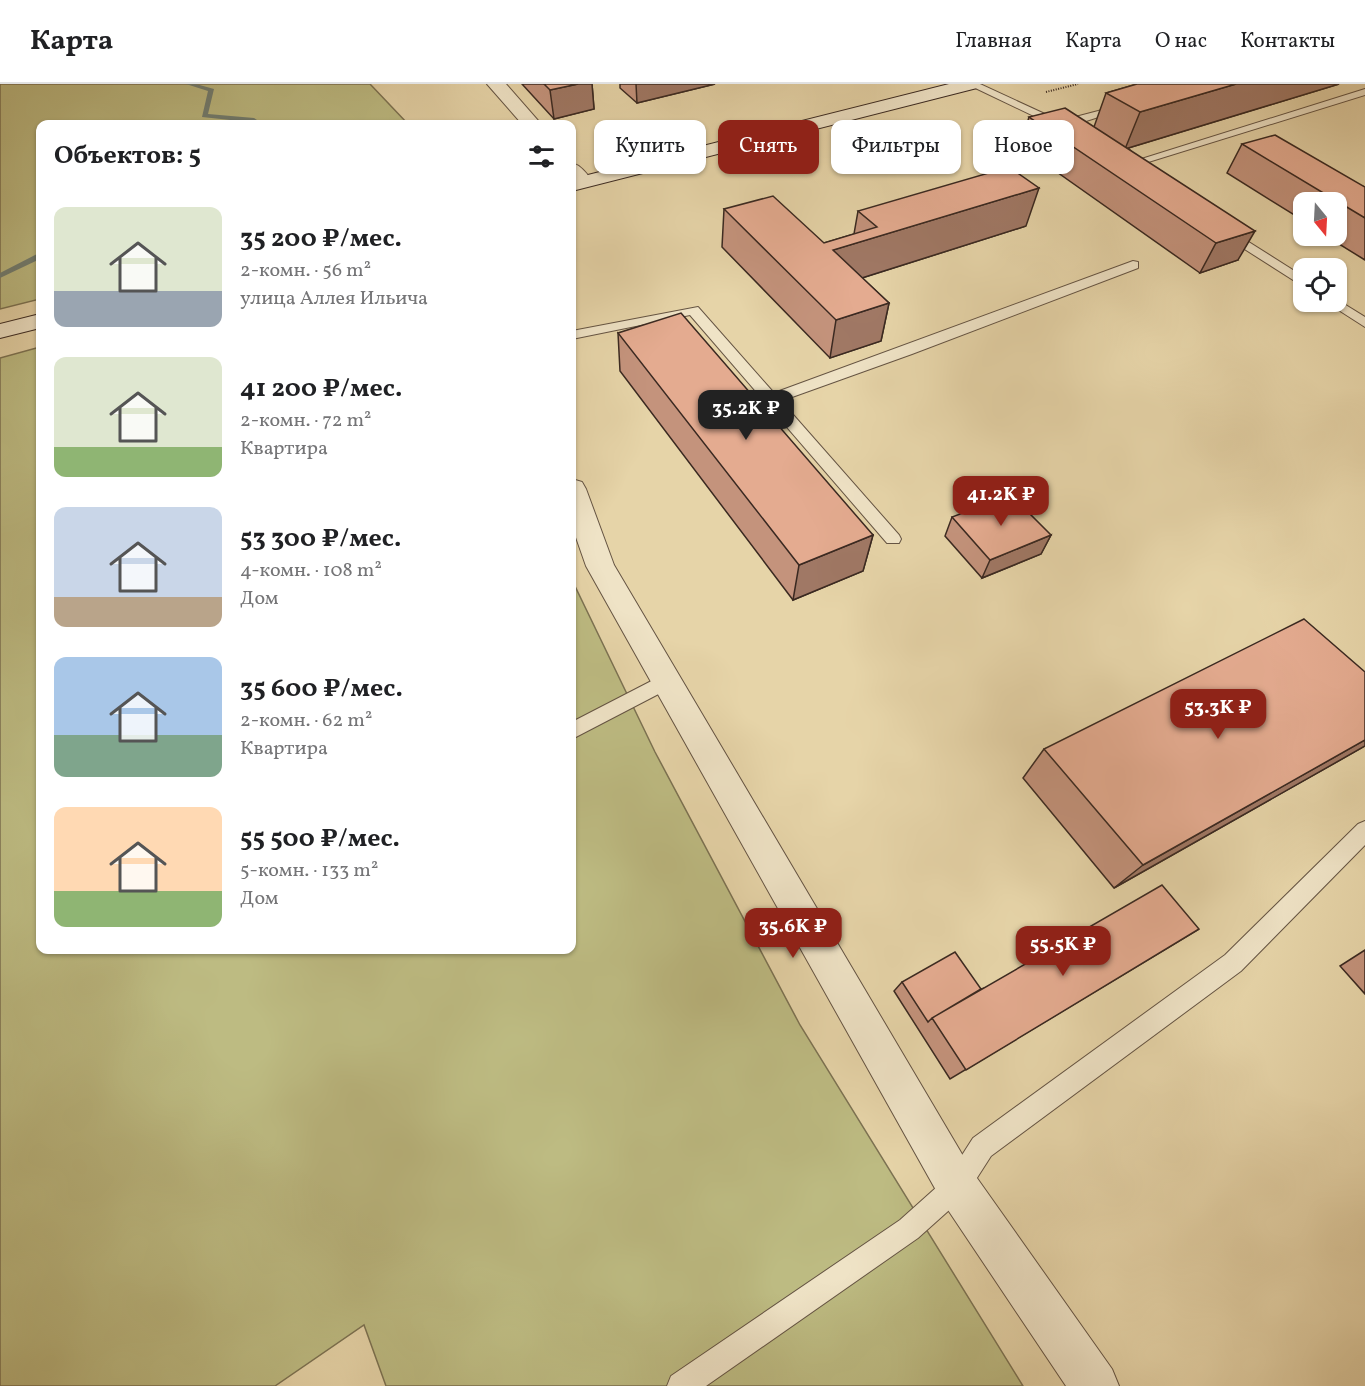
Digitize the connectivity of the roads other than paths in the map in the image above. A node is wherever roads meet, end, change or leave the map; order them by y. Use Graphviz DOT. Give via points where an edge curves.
graph roads {
  1 [pos="496,84"];
  2 [pos="971,84"];
  3 [pos="1365,92"];
  4 [pos="1137,104"];
  5 [pos="528,120"];
  6 [pos="1049,120"];
  7 [pos="1074,120"];
  8 [pos="1074,133"];
  9 [pos="1077,135"];
  10 [pos="1125,166"];
  11 [pos="576,179"];
  12 [pos="1214,224"];
  13 [pos="1133,265"];
  14 [pos="1293,276"];
  15 [pos="1347,311"];
  16 [pos="36,322"];
  17 [pos="1365,323"];
  18 [pos="0,331"];
  19 [pos="576,334"];
  20 [pos="771,399"];
  21 [pos="576,500"];
  22 [pos="893,539"];
  23 [pos="665,682"];
  24 [pos="576,729"];
  25 [pos="1365,831"];
  26 [pos="957,1186"];
  27 [pos="681,1386"];
  28 [pos="1095,1386"];
  1 -- 5 [label="street"];
  2 -- 6 [label="lane"];
  2 -- 11 [label="street"];
  3 -- 10 [label="lane"];
  4 -- 7 [label="lane"];
  8 -- 9 [label="lane"];
  12 -- 14 [label="lane"];
  13 -- 20 [label="lane"];
  15 -- 17 [label="lane"];
  16 -- 18 [label="street"];
  19 -- 20 [label="lane" via="693,310"];
  20 -- 22 [label="lane"];
  21 -- 23 [label="street" via="600,566"];
  23 -- 24 [label="lane"];
  23 -- 26 [label="street"];
  25 -- 26 [label="lane" via="1233,963 982,1147"];
  26 -- 27 [label="lane" via="909,1228"];
  26 -- 28 [label="street"];
}
